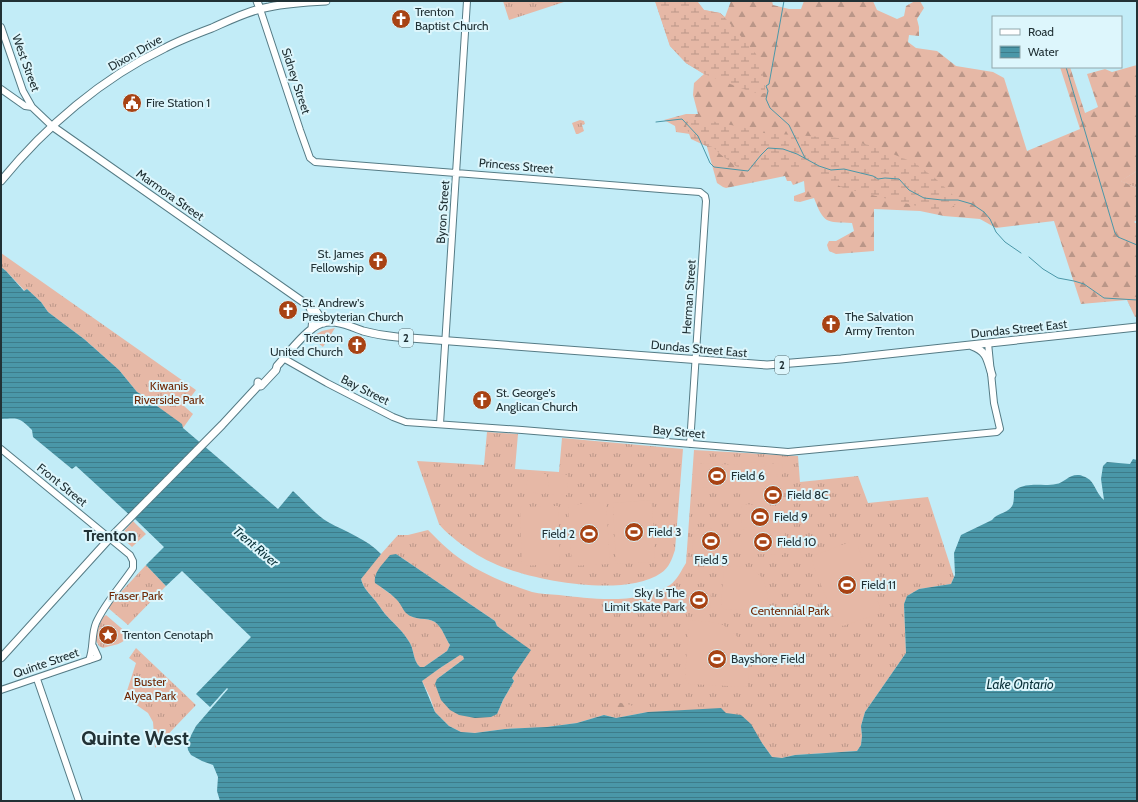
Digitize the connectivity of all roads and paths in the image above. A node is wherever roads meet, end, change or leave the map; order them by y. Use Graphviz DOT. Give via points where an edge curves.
graph roads {
  1 [pos="257,1"];
  2 [pos="326,1"];
  3 [pos="467,1"];
  4 [pos="260,9"];
  5 [pos="1,27"];
  6 [pos="3,40"];
  7 [pos="1,89"];
  8 [pos="32,107"];
  9 [pos="52,126"];
  10 [pos="320,163"];
  11 [pos="456,172"];
  12 [pos="1,181"];
  13 [pos="706,199"];
  14 [pos="310,308"];
  15 [pos="324,323"];
  16 [pos="1137,327"];
  17 [pos="312,328"];
  18 [pos="446,341"];
  19 [pos="988,343"];
  20 [pos="970,345"];
  21 [pos="284,358"];
  22 [pos="695,359"];
  23 [pos="992,375"];
  24 [pos="440,424"];
  25 [pos="690,444"];
  26 [pos="1,449"];
  27 [pos="110,538"];
  28 [pos="92,643"];
  29 [pos="1,658"];
  30 [pos="89,660"];
  31 [pos="37,678"];
  32 [pos="1,690"];
  33 [pos="79,801"];
  1 -- 4 [label="main road, Sidney Street"];
  2 -- 4 [label="main road, Dixon Drive"];
  3 -- 11 [label="street, Byron Street"];
  4 -- 9 [label="main road, Dixon Drive" via="197,34 142,60 101,87"];
  4 -- 10 [label="street, Sidney Street" via="310,158"];
  5 -- 6 [label="street, West Street"];
  6 -- 8 [label="street, West Street"];
  7 -- 8 [label="street, Marmora Street" via="25,106"];
  8 -- 9 [label="street, Marmora Street"];
  9 -- 12 [label="main road, Dixon Drive"];
  9 -- 14 [label="main road, Marmora Street"];
  10 -- 11 [label="street, Princess Street"];
  11 -- 13 [label="street, Princess Street" via="700,192"];
  11 -- 18 [label="street, Byron Street"];
  13 -- 22 [label="street, Herman Street"];
  14 -- 15 [label="main road, Marmora Street" via="319,314"];
  14 -- 17 [label="main road"];
  15 -- 17 [label="main road, Dundas Street East"];
  15 -- 18 [label="main road, Dundas Street East / 2" via="343,323 364,331 397,337"];
  16 -- 19 [label="main road, Dundas Street East / 2"];
  17 -- 21 [label="main road, Dundas Street East"];
  18 -- 22 [label="main road, Dundas Street East / 2"];
  18 -- 24 [label="street, Byron Street"];
  19 -- 20 [label="main road, Dundas Street East / 2"];
  19 -- 23 [label="street, Bay Street"];
  20 -- 22 [label="main road, Dundas Street East / 2" via="784,365 749,365"];
  20 -- 23 [label="main road" via="984,352"];
  21 -- 24 [label="street, Bay Street" via="400,420"];
  21 -- 27 [label="main road, Dundas Street East" via="262,386 258,386"];
  22 -- 25 [label="street, Herman Street"];
  23 -- 25 [label="street, Bay Street" via="994,403 1000,425 997,432 794,452"];
  24 -- 25 [label="street, Bay Street"];
  26 -- 27 [label="street, Front Street"];
  27 -- 28 [label="street, Front Street" via="130,555 133,568 96,624"];
  27 -- 29 [label="main road, Dundas Street East"];
  28 -- 30 [label="street, Front Street"];
  28 -- 30 [label="street, Quinte Street" via="98,657"];
  30 -- 31 [label="street, Quinte Street"];
  31 -- 32 [label="street, Quinte Street"];
  31 -- 33 [label="street"];
}
